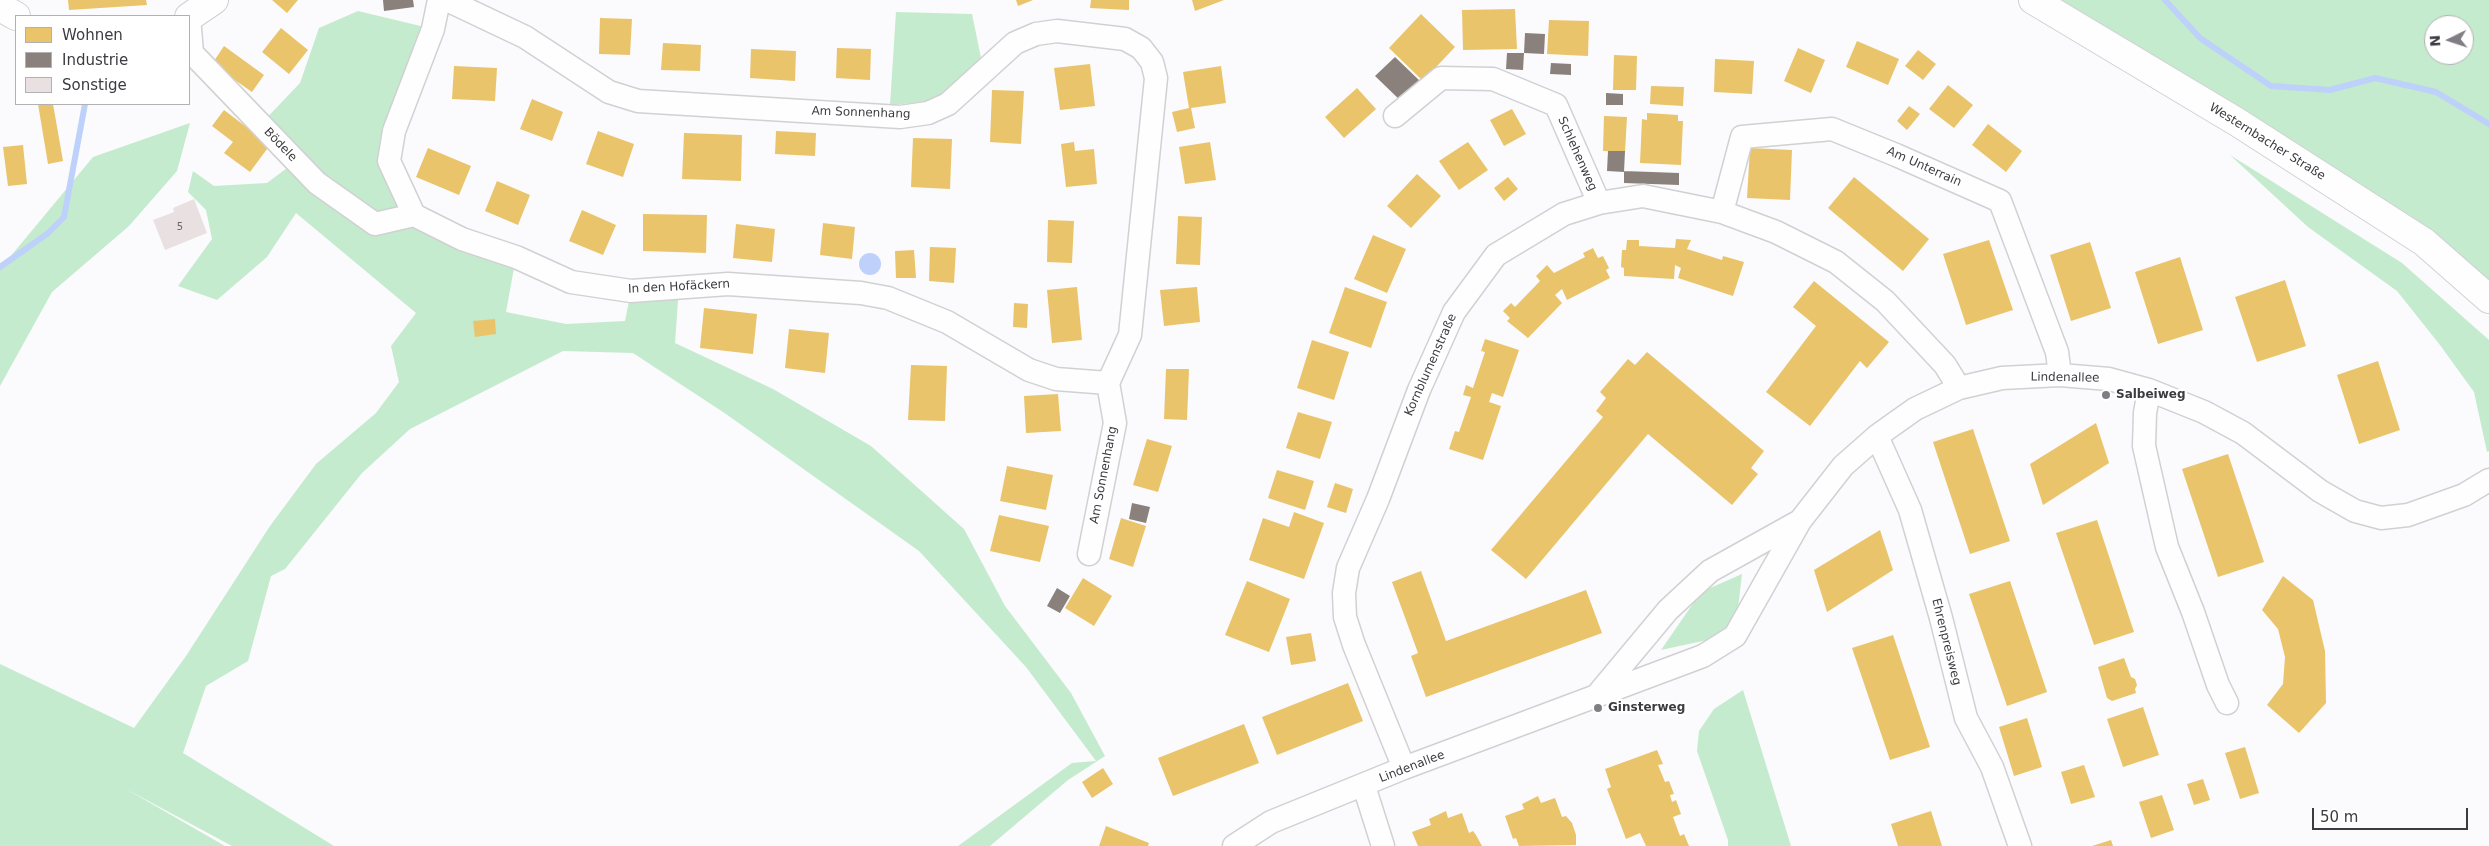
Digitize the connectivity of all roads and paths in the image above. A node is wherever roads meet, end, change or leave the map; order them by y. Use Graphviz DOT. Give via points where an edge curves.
graph roads {
  1 [pos="214,0"];
  2 [pos="439,0"];
  3 [pos="447,0"];
  4 [pos="2033,0"];
  5 [pos="0,8"];
  6 [pos="15,16"];
  7 [pos="190,16"];
  8 [pos="190,29"];
  9 [pos="1395,116"];
  10 [pos="1599,203"];
  11 [pos="1722,212"];
  12 [pos="414,215"];
  13 [pos="2489,299"];
  14 [pos="2060,375"];
  15 [pos="1108,383"];
  16 [pos="1959,388"];
  17 [pos="2149,390"];
  18 [pos="1877,436"];
  19 [pos="2489,480"];
  20 [pos="2489,493"];
  21 [pos="2464,495"];
  22 [pos="1800,521"];
  23 [pos="1089,554"];
  24 [pos="1595,697"];
  25 [pos="2227,703"];
  26 [pos="1404,768"];
  27 [pos="1364,786"];
  28 [pos="1234,846"];
  29 [pos="1383,846"];
  30 [pos="2020,846"];
  1 -- 7 [label="street"];
  2 -- 12 [label="street" via="433,29 394,131 389,161"];
  3 -- 15 [label="street, Am Sonnenhang" via="524,37 609,92 638,102 890,116 928,114 948,104 1015,43 1036,34 1057,31 1125,39 1141,48 1152,62 1156,78 1130,335"];
  4 -- 13 [label="street, Westernbacher Straße" via="2237,122 2424,242"];
  5 -- 6 [label="street"];
  8 -- 12 [label="street, Bödele" via="192,53 317,183 375,224"];
  9 -- 10 [label="street, Schlehenweg" via="1441,78 1493,78 1556,104"];
  10 -- 11 [label="street, Kornblumenstraße" via="1643,196"];
  10 -- 26 [label="street, Kornblumenstraße" via="1564,214 1496,255 1454,312 1348,568 1345,617"];
  11 -- 14 [label="street, Am Unterrain" via="1742,137 1832,129 2000,201 2057,352"];
  11 -- 16 [label="street, Kornblumenstraße" via="1776,232 1836,262 1885,301 1945,365"];
  12 -- 15 [label="street, In den Hofäckern" via="462,239 516,257 571,282 631,291 728,284 861,293 888,298 947,322 1029,370 1056,380"];
  14 -- 16 [label="street, Lindenallee" via="2002,378"];
  14 -- 17 [label="street, Lindenallee" via="2108,379"];
  15 -- 23 [label="street, Am Sonnenhang" via="1114,423"];
  16 -- 18 [label="street, Lindenallee" via="1915,409"];
  17 -- 21 [label="street, Lindenallee" via="2204,412 2243,433 2320,491 2355,510 2381,518 2408,515"];
  17 -- 25 [label="street" via="2144,446 2167,547"];
  18 -- 22 [label="street, Lindenallee" via="1843,466"];
  18 -- 30 [label="street, Ehrenpreisweg" via="1910,510 1966,718 1992,767"];
  19 -- 21 [label="street, Lindenallee"];
  20 -- 21 [label="street"];
  22 -- 24 [label="street, Lindenallee" via="1710,571 1668,610"];
  22 -- 24 [label="street, Lindenallee" via="1735,636 1703,656"];
  24 -- 26 [label="street, Lindenallee"];
  26 -- 27 [label="street, Lindenallee"];
  27 -- 28 [label="street, Lindenallee" via="1271,822"];
  27 -- 29 [label="street"];
}
